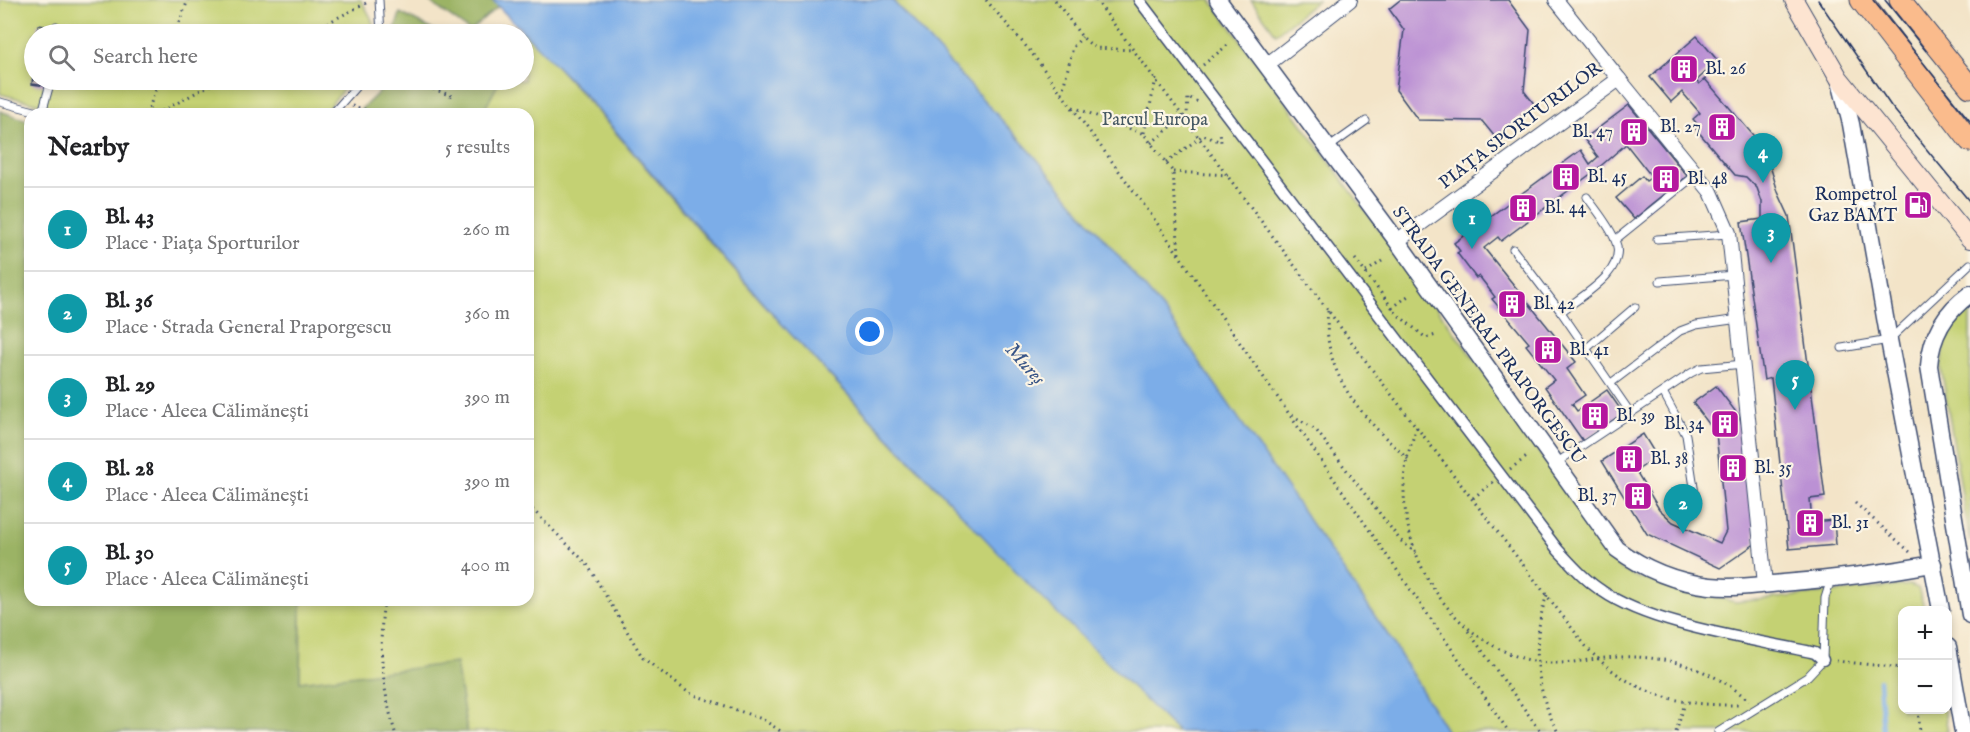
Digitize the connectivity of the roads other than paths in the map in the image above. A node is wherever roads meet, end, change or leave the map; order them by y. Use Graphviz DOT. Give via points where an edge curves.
graph roads {
  1 [pos="379,0"];
  2 [pos="1139,0"];
  3 [pos="1218,0"];
  4 [pos="1350,0"];
  5 [pos="1794,0"];
  6 [pos="1861,0"];
  7 [pos="1900,0"];
  8 [pos="1561,2"];
  9 [pos="380,24"];
  10 [pos="1268,64"];
  11 [pos="1839,78"];
  12 [pos="1619,80"];
  13 [pos="1970,87"];
  14 [pos="49,90"];
  15 [pos="354,90"];
  16 [pos="0,102"];
  17 [pos="24,108"];
  18 [pos="45,108"];
  19 [pos="339,108"];
  20 [pos="1366,121"];
  21 [pos="1970,141"];
  22 [pos="1328,148"];
  23 [pos="1697,174"];
  24 [pos="1587,197"];
  25 [pos="1729,234"];
  26 [pos="1657,239"];
  27 [pos="1970,239"];
  28 [pos="1615,240"];
  29 [pos="1397,241"];
  30 [pos="1513,249"];
  31 [pos="1970,264"];
  32 [pos="1734,275"];
  33 [pos="1660,281"];
  34 [pos="1970,294"];
  35 [pos="1635,307"];
  36 [pos="1561,312"];
  37 [pos="1739,319"];
  38 [pos="1889,340"];
  39 [pos="1587,348"];
  40 [pos="1842,348"];
  41 [pos="1744,364"];
  42 [pos="1611,383"];
  43 [pos="1663,392"];
  44 [pos="1630,412"];
  45 [pos="1556,463"];
  46 [pos="1697,507"];
  47 [pos="1933,564"];
  48 [pos="1831,579"];
  49 [pos="1765,585"];
  50 [pos="1940,606"];
  51 [pos="1970,615"];
  52 [pos="1823,660"];
  53 [pos="1950,660"];
  54 [pos="1719,732"];
  55 [pos="1963,732"];
  1 -- 9 [label="lane"];
  2 -- 52 [label="street" via="1217,110 1558,550 1585,578 1615,599 1659,617 1815,653"];
  3 -- 10 [label="street, STRADA GENERAL PRAPORGESCU"];
  4 -- 10 [label="street"];
  5 -- 11 [label="main road"];
  6 -- 21 [label="main road"];
  7 -- 13 [label="main road"];
  8 -- 12 [label="street, PIAȚA SPORTURILOR"];
  10 -- 22 [label="street, STRADA GENERAL PRAPORGESCU"];
  11 -- 27 [label="main road"];
  11 -- 38 [label="street" via="1851,124"];
  12 -- 23 [label="street"];
  12 -- 29 [label="street, PIAȚA SPORTURILOR"];
  14 -- 18 [label="lane"];
  15 -- 19 [label="lane"];
  16 -- 17 [label="lane"];
  20 -- 22 [label="lane"];
  22 -- 29 [label="street, STRADA GENERAL PRAPORGESCU"];
  23 -- 25 [label="street" via="1719,206"];
  23 -- 28 [label="lane"];
  24 -- 28 [label="lane"];
  25 -- 26 [label="lane"];
  25 -- 32 [label="street"];
  28 -- 36 [label="lane" via="1618,251 1611,272"];
  29 -- 45 [label="street, STRADA GENERAL PRAPORGESCU"];
  30 -- 36 [label="lane"];
  31 -- 38 [label="lane"];
  32 -- 33 [label="lane"];
  32 -- 37 [label="street"];
  34 -- 51 [label="street" via="1939,327 1930,350 1931,385"];
  35 -- 39 [label="lane"];
  36 -- 39 [label="lane"];
  37 -- 41 [label="street"];
  37 -- 42 [label="lane" via="1680,331"];
  38 -- 40 [label="lane"];
  38 -- 47 [label="street"];
  39 -- 42 [label="lane"];
  41 -- 43 [label="lane" via="1701,368"];
  41 -- 49 [label="street"];
  42 -- 44 [label="lane"];
  43 -- 44 [label="lane"];
  43 -- 46 [label="lane" via="1686,435"];
  44 -- 45 [label="lane"];
  45 -- 49 [label="street, STRADA GENERAL PRAPORGESCU" via="1605,534 1634,562 1708,586"];
  47 -- 48 [label="street, STRADA GENERAL PRAPORGESCU"];
  47 -- 50 [label="street"];
  48 -- 49 [label="street, STRADA GENERAL PRAPORGESCU"];
  48 -- 52 [label="lane" via="1826,598"];
  52 -- 54 [label="lane" via="1807,677"];
  53 -- 55 [label="street"];
}
